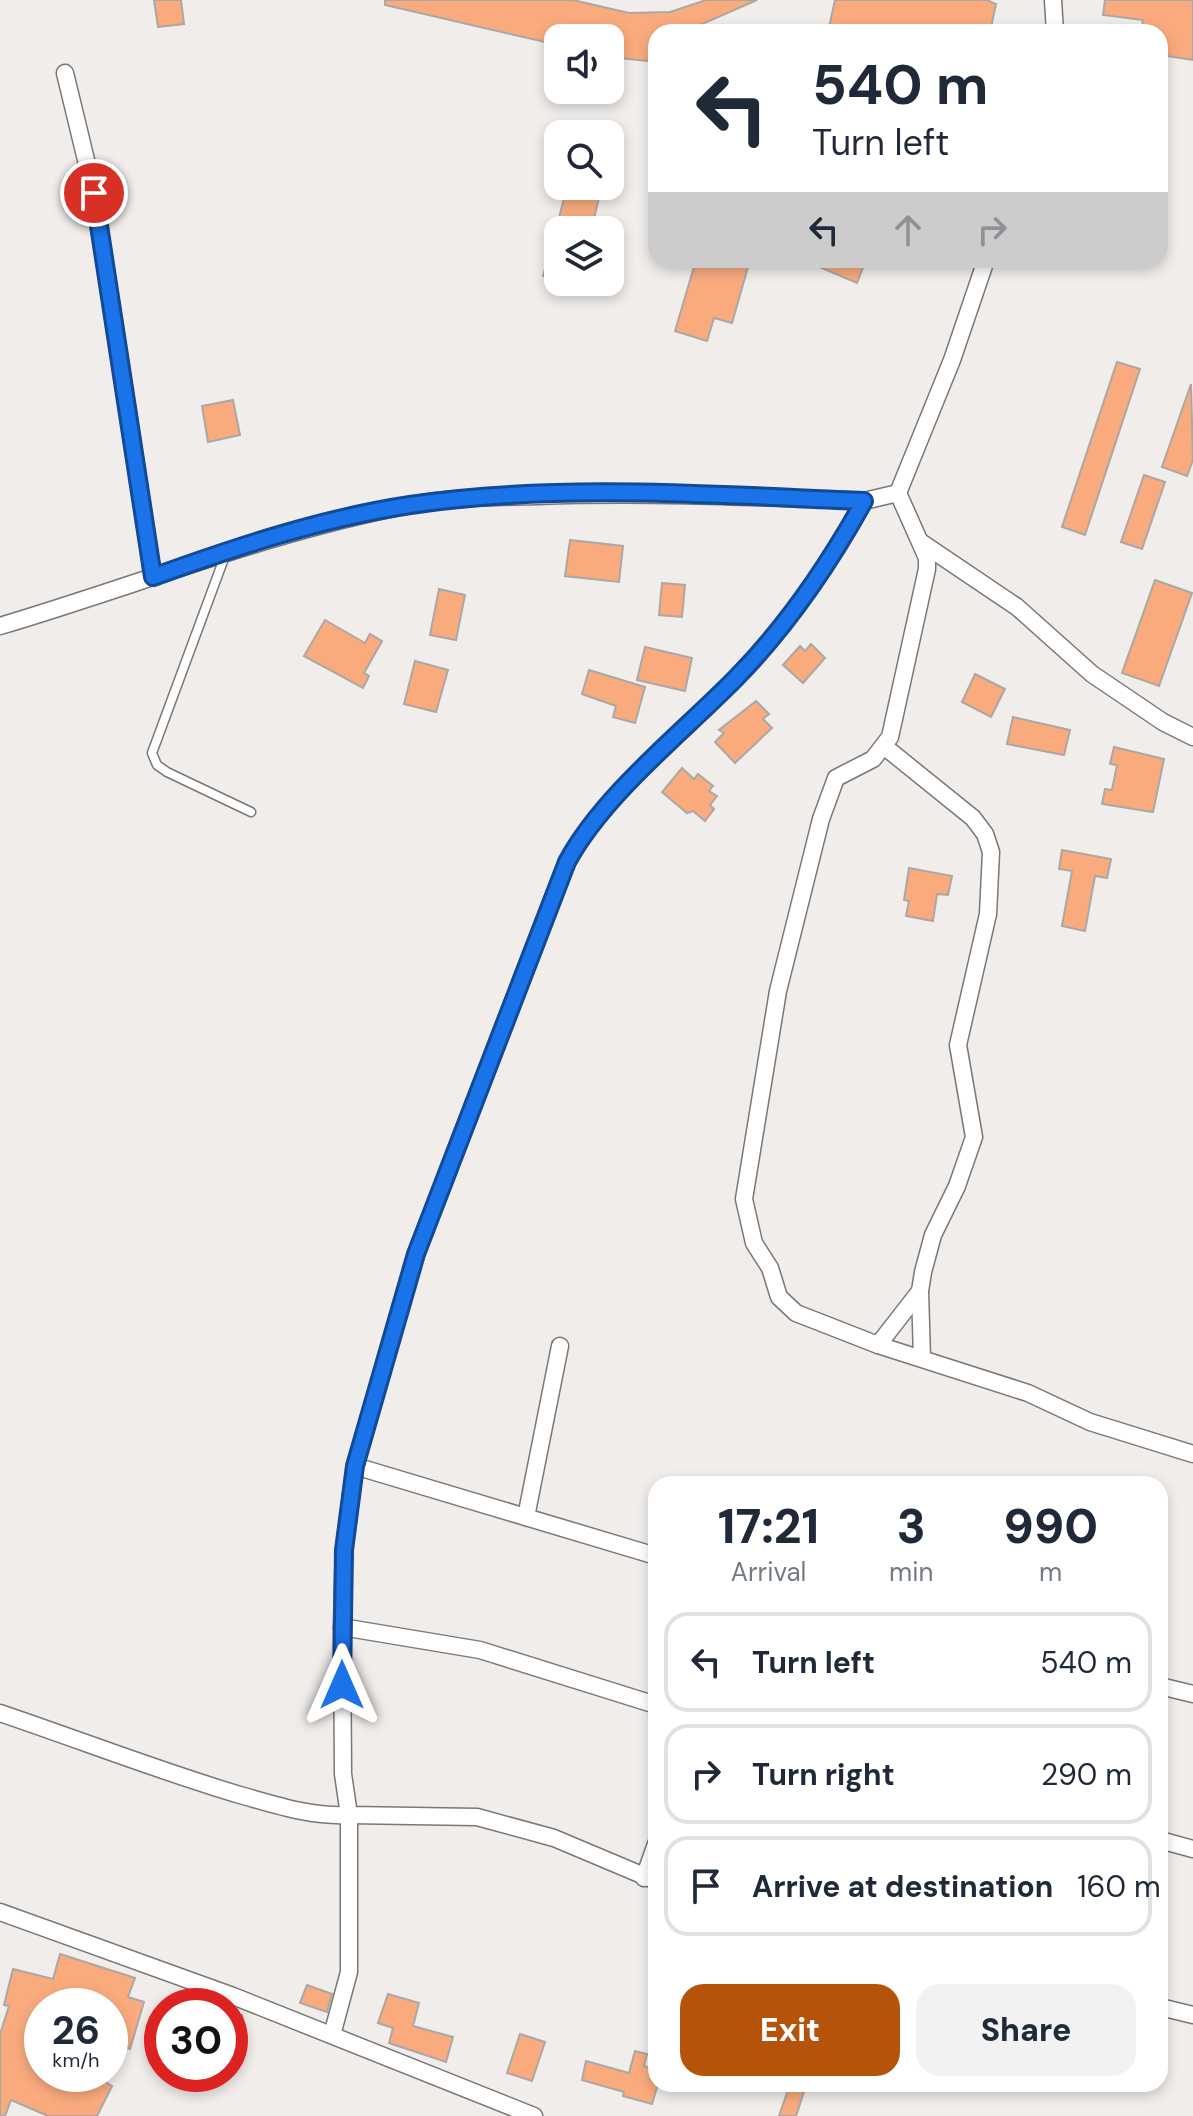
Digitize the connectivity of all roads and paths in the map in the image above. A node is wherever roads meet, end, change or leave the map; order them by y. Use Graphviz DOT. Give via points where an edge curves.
graph roads {
  1 [pos="1053,0"];
  2 [pos="1054,24"];
  3 [pos="65,73"];
  4 [pos="983,268"];
  5 [pos="898,493"];
  6 [pos="864,501"];
  7 [pos="920,543"];
  8 [pos="226,552"];
  9 [pos="153,577"];
  10 [pos="0,626"];
  11 [pos="1193,737"];
  12 [pos="885,747"];
  13 [pos="251,812"];
  14 [pos="920,1291"];
  15 [pos="878,1345"];
  16 [pos="560,1346"];
  17 [pos="922,1358"];
  18 [pos="1193,1454"];
  19 [pos="355,1466"];
  20 [pos="526,1517"];
  21 [pos="648,1554"];
  22 [pos="342,1627"];
  23 [pos="1168,1688"];
  24 [pos="1193,1694"];
  25 [pos="648,1702"];
  26 [pos="0,1713"];
  27 [pos="349,1815"];
  28 [pos="1168,1842"];
  29 [pos="1193,1849"];
  30 [pos="648,1879"];
  31 [pos="0,1912"];
  32 [pos="1168,2009"];
  33 [pos="1193,2015"];
  34 [pos="332,2035"];
  35 [pos="534,2116"];
  1 -- 2 [label="street"];
  3 -- 9 [label="street" via="94,193"];
  4 -- 5 [label="street"];
  5 -- 6 [label="street"];
  5 -- 7 [label="street"];
  6 -- 8 [label="street" via="602,494 470,498 407,505"];
  6 -- 19 [label="street" via="791,613 739,675 597,818 567,862 416,1254"];
  7 -- 11 [label="street" via="1017,607 1092,674"];
  7 -- 12 [label="street" via="927,569"];
  8 -- 9 [label="street"];
  8 -- 13 [label="lane" via="152,753 167,772"];
  9 -- 10 [label="street"];
  12 -- 14 [label="street" via="973,818 991,852 988,914 958,1045 974,1137 933,1235"];
  12 -- 15 [label="street" via="843,773 829,791 778,991 744,1199 754,1243 785,1306"];
  14 -- 15 [label="street"];
  14 -- 17 [label="street"];
  15 -- 17 [label="street"];
  16 -- 20 [label="street"];
  17 -- 18 [label="street" via="1028,1393 1090,1422"];
  19 -- 20 [label="street"];
  19 -- 22 [label="street" via="344,1550"];
  20 -- 21 [label="street"];
  22 -- 25 [label="street" via="480,1650"];
  22 -- 27 [label="street" via="343,1774"];
  23 -- 24 [label="street"];
  26 -- 27 [label="street" via="228,1791 321,1815"];
  27 -- 30 [label="street" via="477,1817 554,1838"];
  27 -- 34 [label="street" via="349,1972"];
  28 -- 29 [label="street"];
  31 -- 34 [label="street"];
  32 -- 33 [label="street"];
  34 -- 35 [label="street"];
}
